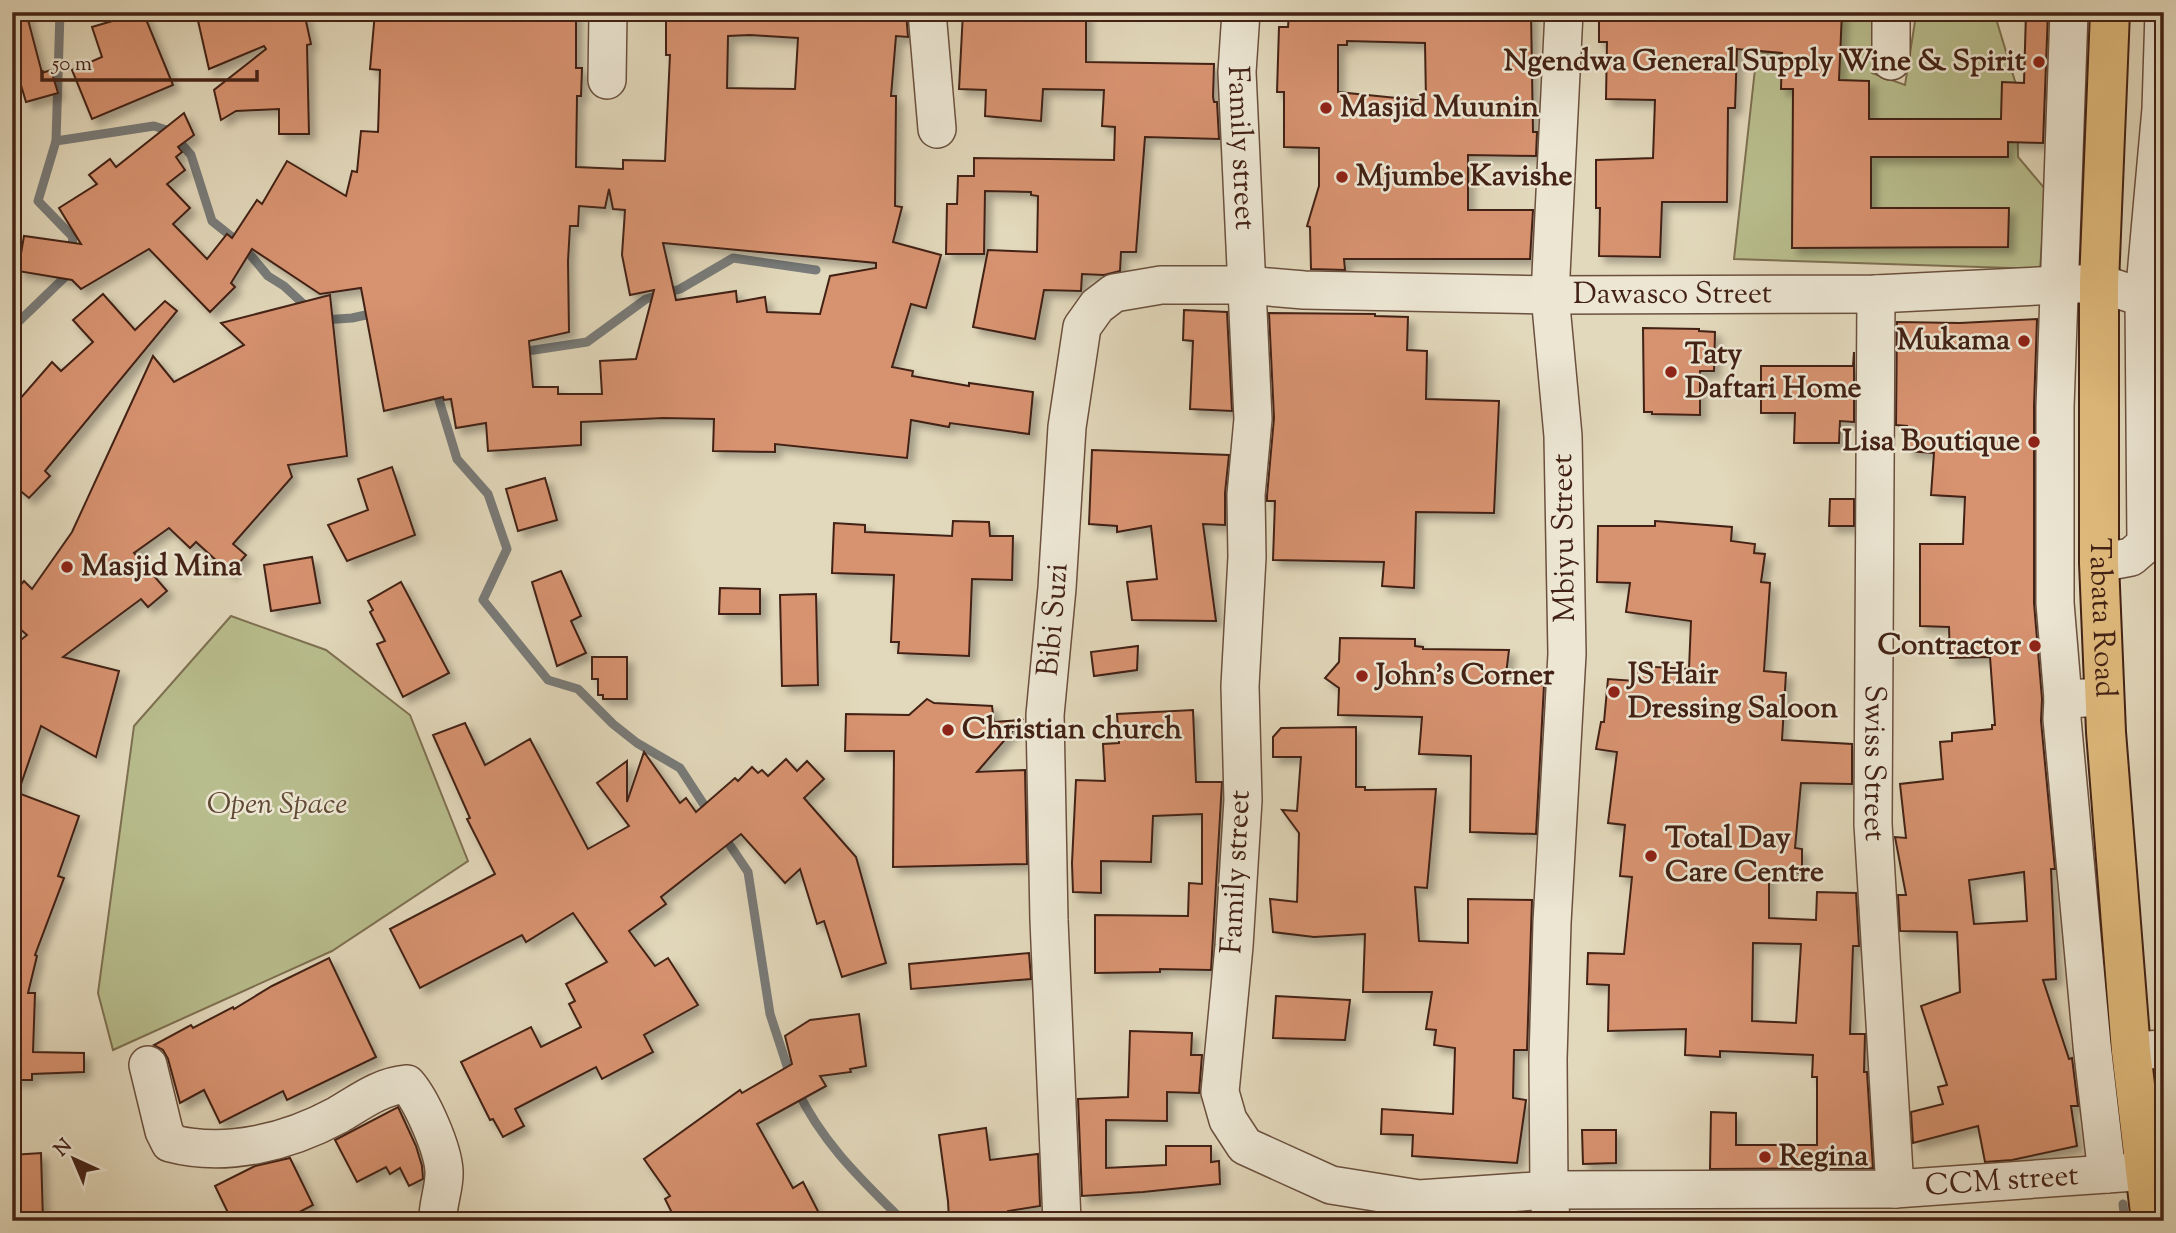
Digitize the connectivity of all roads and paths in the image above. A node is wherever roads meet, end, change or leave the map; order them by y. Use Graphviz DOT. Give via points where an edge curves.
graph roads {
  1 [pos="608,12"];
  2 [pos="927,12"];
  3 [pos="1241,12"];
  4 [pos="1564,12"];
  5 [pos="1892,12"];
  6 [pos="2069,12"];
  7 [pos="2110,12"];
  8 [pos="2164,12"];
  9 [pos="1891,61"];
  10 [pos="2067,62"];
  11 [pos="2108,65"];
  12 [pos="607,80"];
  13 [pos="937,129"];
  14 [pos="2099,283"];
  15 [pos="1246,285"];
  16 [pos="2059,285"];
  17 [pos="1877,294"];
  18 [pos="1550,295"];
  19 [pos="2144,298"];
  20 [pos="2099,402"];
  21 [pos="2055,407"];
  22 [pos="2099,563"];
  23 [pos="2105,697"];
  24 [pos="2063,699"];
  25 [pos="2148,1050"];
  26 [pos="148,1065"];
  27 [pos="1275,1161"];
  28 [pos="2155,1171"];
  29 [pos="2107,1174"];
  30 [pos="1895,1189"];
  31 [pos="1550,1205"];
  32 [pos="438,1221"];
  33 [pos="1062,1221"];
  34 [pos="2151,1221"];
  1 -- 12 [label="street"];
  2 -- 13 [label="street"];
  3 -- 15 [label="street, Family street" via="1237,72"];
  4 -- 18 [label="street, Mbiyu Street"];
  5 -- 9 [label="street"];
  6 -- 10 [label="street"];
  7 -- 11 [label="main road, Tabata Road"];
  8 -- 19 [label="street" via="2161,109"];
  10 -- 11 [label="street"];
  10 -- 16 [label="street"];
  11 -- 14 [label="main road, Tabata Road"];
  14 -- 16 [label="street, Dawasco Street"];
  14 -- 19 [label="street"];
  14 -- 20 [label="main road, Tabata Road"];
  15 -- 18 [label="street, Dawasco Street"];
  15 -- 27 [label="street, Family street" via="1253,419 1240,686 1243,800 1220,1092 1228,1120 1245,1146"];
  15 -- 33 [label="street, Bibi Suzi" via="1161,285 1114,293 1082,327 1067,427 1045,715"];
  16 -- 17 [label="street, Dawasco Street"];
  16 -- 21 [label="street"];
  17 -- 18 [label="street, Dawasco Street"];
  17 -- 30 [label="street, Swiss Street" via="1873,824"];
  18 -- 31 [label="street, Mbiyu Street" via="1563,436 1567,653 1552,923"];
  19 -- 22 [label="street" via="2146,544 2131,556"];
  20 -- 21 [label="street"];
  20 -- 22 [label="main road, Tabata Road"];
  21 -- 24 [label="street" via="2055,603"];
  22 -- 23 [label="main road, Tabata Road"];
  23 -- 24 [label="street"];
  23 -- 25 [label="main road, Tabata Road"];
  24 -- 29 [label="street"];
  25 -- 28 [label="main road, Tabata Road"];
  26 -- 32 [label="street" via="170,1143 211,1149 247,1147 296,1134 383,1089 407,1084 430,1124 444,1171"];
  27 -- 31 [label="street, CCM street" via="1331,1185 1419,1199"];
  28 -- 29 [label="street, CCM street"];
  28 -- 34 [label="main road, Tabata Road"];
  29 -- 30 [label="street, CCM street"];
  30 -- 31 [label="street, CCM street"];
}
